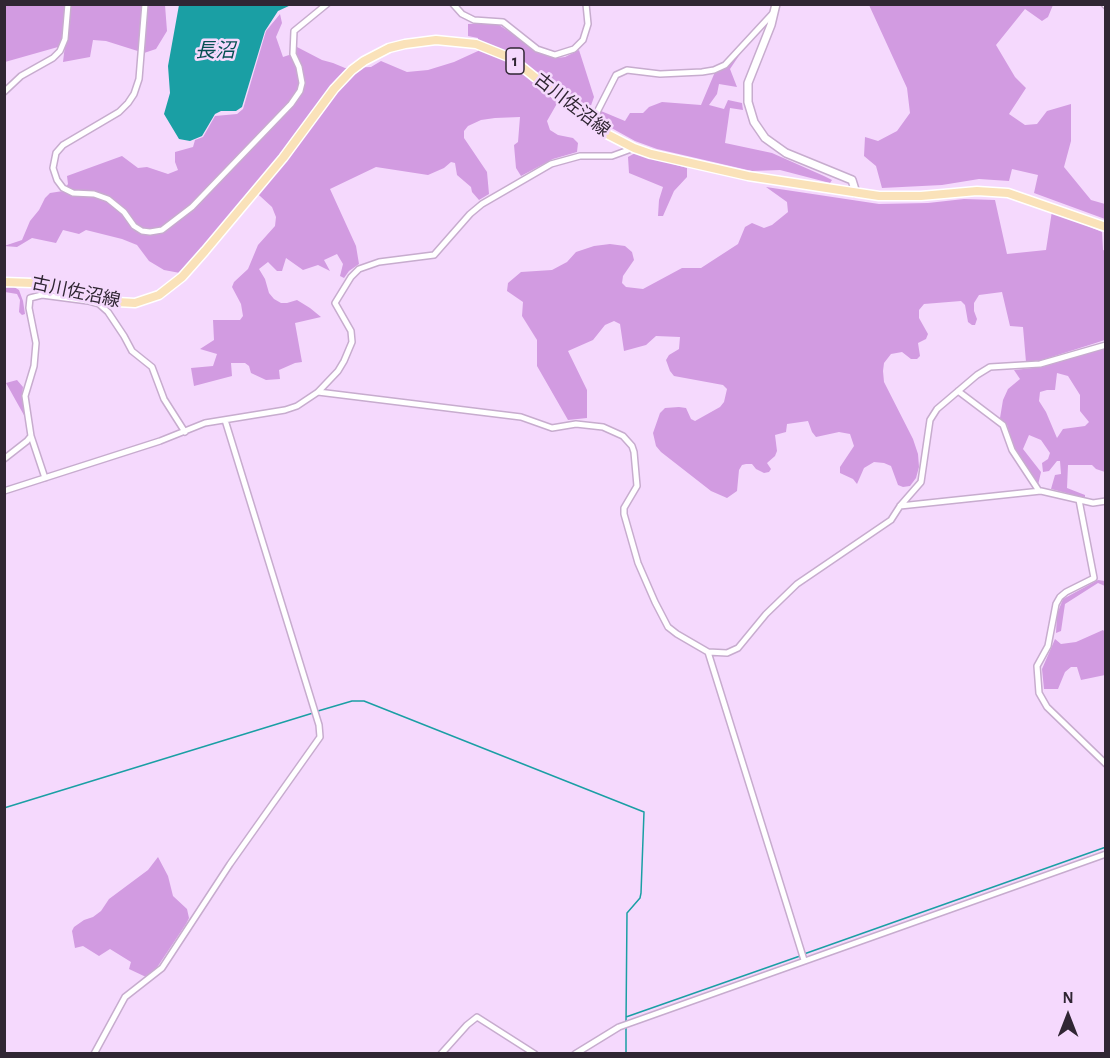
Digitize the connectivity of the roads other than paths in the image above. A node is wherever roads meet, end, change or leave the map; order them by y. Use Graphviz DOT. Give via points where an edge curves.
graph roads {
  1 [pos="68,4"];
  2 [pos="145,4"];
  3 [pos="327,4"];
  4 [pos="453,4"];
  5 [pos="586,4"];
  6 [pos="775,8"];
  7 [pos="4,92"];
  8 [pos="591,124"];
  9 [pos="634,148"];
  10 [pos="856,193"];
  11 [pos="1106,227"];
  12 [pos="4,282"];
  13 [pos="89,299"];
  14 [pos="1106,345"];
  15 [pos="958,391"];
  16 [pos="318,392"];
  17 [pos="225,420"];
  18 [pos="185,432"];
  19 [pos="31,436"];
  20 [pos="4,459"];
  21 [pos="45,478"];
  22 [pos="4,491"];
  23 [pos="1039,491"];
  24 [pos="1079,500"];
  25 [pos="1106,501"];
  26 [pos="900,506"];
  27 [pos="708,652"];
  28 [pos="1106,764"];
  29 [pos="1106,854"];
  30 [pos="803,956"];
  31 [pos="94,1053"];
  32 [pos="441,1053"];
  33 [pos="535,1053"];
  34 [pos="574,1053"];
  1 -- 7 [label="street" via="60,51"];
  2 -- 3 [label="street" via="139,79 134,94 119,112 63,145 56,153 53,168 63,188 108,199 134,226 150,232 162,231 192,207 291,104 302,83 293,54 294,31"];
  4 -- 5 [label="street" via="474,20 503,22 537,49 555,55 574,49 583,40 588,24"];
  6 -- 8 [label="street" via="725,64 714,70 660,74 627,70 616,75"];
  6 -- 10 [label="street" via="748,83 754,122 765,138 786,153 852,180"];
  8 -- 9 [label="main road, 古川佐沼線 / 1"];
  8 -- 13 [label="main road, 古川佐沼線 / 1" via="522,66 486,47 436,40 389,48 364,61 342,80 261,186 174,285 135,303"];
  9 -- 10 [label="main road, 古川佐沼線 / 1" via="748,176"];
  9 -- 16 [label="street" via="612,156 580,156 551,164 482,204 434,255 379,262 359,269 335,303 351,331 350,348 338,371"];
  10 -- 11 [label="main road, 古川佐沼線 / 1" via="1008,193"];
  12 -- 13 [label="main road, 古川佐沼線 / 1" via="33,283"];
  13 -- 18 [label="street" via="108,312 132,351 152,368 164,399"];
  13 -- 19 [label="street" via="37,295 30,298 36,343 25,396"];
  14 -- 15 [label="street" via="1040,364 990,367"];
  15 -- 23 [label="street" via="1004,425 1011,450"];
  15 -- 26 [label="street" via="930,420 921,482"];
  16 -- 17 [label="street" via="292,408"];
  16 -- 27 [label="street" via="521,417 552,428 576,424 603,427 623,436 634,452 637,486 624,508 638,563 668,627"];
  17 -- 18 [label="street"];
  17 -- 31 [label="street" via="320,731 315,746 230,864 162,968 125,997"];
  18 -- 21 [label="street"];
  19 -- 20 [label="street"];
  19 -- 21 [label="street"];
  21 -- 22 [label="street"];
  23 -- 24 [label="street"];
  23 -- 26 [label="street"];
  24 -- 25 [label="street"];
  24 -- 28 [label="street" via="1094,578 1066,592 1056,604 1048,646 1037,666 1039,693 1047,706"];
  26 -- 27 [label="street" via="888,524 788,592 738,648 727,653"];
  27 -- 30 [label="street"];
  29 -- 30 [label="street"];
  30 -- 34 [label="street" via="619,1027"];
  32 -- 33 [label="street" via="477,1017"];
}
